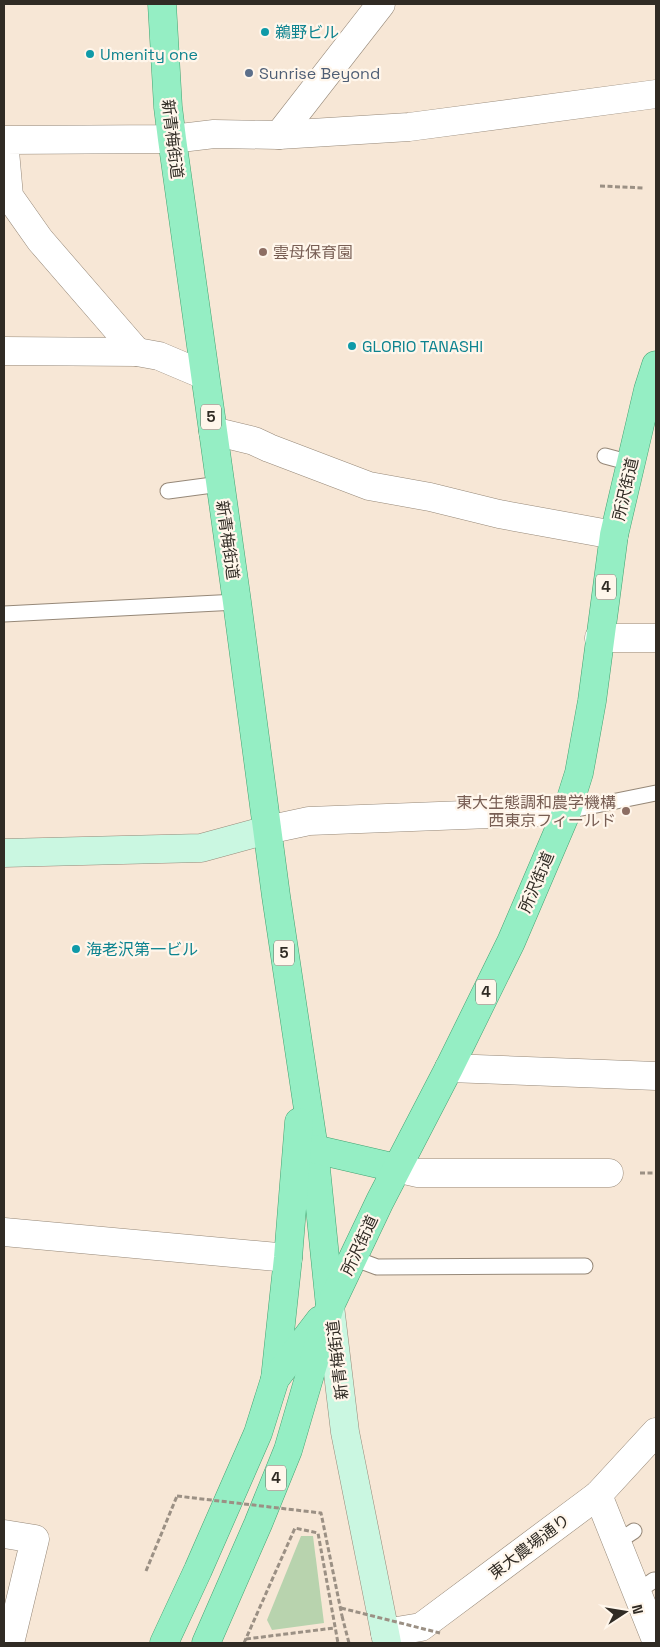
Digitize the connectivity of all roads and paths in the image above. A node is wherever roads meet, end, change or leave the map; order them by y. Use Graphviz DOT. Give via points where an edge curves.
graph roads {
  1 [pos="162,4"];
  2 [pos="382,4"];
  3 [pos="656,94"];
  4 [pos="279,135"];
  5 [pos="172,138"];
  6 [pos="4,140"];
  7 [pos="600,186"];
  8 [pos="644,188"];
  9 [pos="4,351"];
  10 [pos="137,352"];
  11 [pos="656,365"];
  12 [pos="204,374"];
  13 [pos="213,431"];
  14 [pos="605,456"];
  15 [pos="630,463"];
  16 [pos="220,484"];
  17 [pos="168,491"];
  18 [pos="614,535"];
  19 [pos="237,602"];
  20 [pos="4,614"];
  21 [pos="599,638"];
  22 [pos="656,638"];
  23 [pos="656,793"];
  24 [pos="567,812"];
  25 [pos="267,830"];
  26 [pos="4,853"];
  27 [pos="449,1068"];
  28 [pos="302,1075"];
  29 [pos="656,1076"];
  30 [pos="314,1149"];
  31 [pos="396,1168"];
  32 [pos="610,1173"];
  33 [pos="4,1232"];
  34 [pos="288,1258"];
  35 [pos="353,1258"];
  36 [pos="585,1266"];
  37 [pos="330,1306"];
  38 [pos="275,1379"];
  39 [pos="651,1433"];
  40 [pos="598,1495"];
  41 [pos="4,1534"];
  42 [pos="146,1571"];
  43 [pos="341,1608"];
  44 [pos="334,1628"];
  45 [pos="440,1633"];
  46 [pos="386,1638"];
  47 [pos="246,1639"];
  48 [pos="656,1640"];
  49 [pos="10,1643"];
  50 [pos="164,1643"];
  51 [pos="206,1643"];
  52 [pos="244,1643"];
  53 [pos="338,1643"];
  54 [pos="349,1643"];
  1 -- 5 [label="main road, 新青梅街道 / 5"];
  2 -- 4 [label="street"];
  3 -- 4 [label="street" via="408,127"];
  4 -- 5 [label="street" via="214,134"];
  5 -- 6 [label="street"];
  5 -- 12 [label="main road, 新青梅街道 / 5"];
  6 -- 10 [label="street" via="9,196 40,240"];
  7 -- 8 [label="path"];
  9 -- 10 [label="street"];
  10 -- 12 [label="street" via="159,356"];
  11 -- 15 [label="main road, 所沢街道 / 4"];
  12 -- 13 [label="main road, 新青梅街道 / 5"];
  13 -- 16 [label="main road, 新青梅街道 / 5"];
  13 -- 18 [label="street" via="254,441 314,471 405,500 445,493 472,516 499,514"];
  14 -- 15 [label="lane"];
  15 -- 18 [label="main road, 所沢街道 / 4"];
  16 -- 17 [label="lane"];
  16 -- 19 [label="main road, 新青梅街道 / 5"];
  18 -- 21 [label="main road, 所沢街道 / 4"];
  19 -- 20 [label="lane"];
  19 -- 25 [label="main road, 新青梅街道 / 5"];
  21 -- 22 [label="street"];
  21 -- 24 [label="main road, 所沢街道 / 4" via="579,772"];
  23 -- 24 [label="lane"];
  24 -- 25 [label="street" via="310,821"];
  24 -- 27 [label="main road, 所沢街道 / 4" via="511,942"];
  25 -- 26 [label="main road" via="201,848"];
  25 -- 28 [label="main road, 新青梅街道 / 5"];
  27 -- 29 [label="street"];
  27 -- 31 [label="main road, 所沢街道 / 4"];
  28 -- 30 [label="main road, 新青梅街道 / 5"];
  28 -- 34 [label="main road, 新青梅街道 / 5"];
  30 -- 31 [label="main road"];
  30 -- 37 [label="main road, 新青梅街道 / 5"];
  31 -- 32 [label="street" via="418,1173"];
  31 -- 35 [label="main road, 所沢街道 / 4"];
  33 -- 34 [label="street"];
  34 -- 38 [label="main road, 新青梅街道 / 5"];
  35 -- 36 [label="lane" via="377,1267"];
  35 -- 37 [label="main road, 所沢街道 / 4"];
  37 -- 38 [label="main road, 所沢街道 / 4"];
  37 -- 46 [label="main road, 新青梅街道" via="345,1432"];
  37 -- 51 [label="main road, 所沢街道 / 4" via="288,1450"];
  38 -- 50 [label="main road, 所沢街道 / 4" via="258,1433"];
  39 -- 40 [label="street, 東大農場通り"];
  40 -- 46 [label="street, 東大農場通り" via="421,1627"];
  40 -- 48 [label="street" via="626,1537 646,1586"];
  41 -- 49 [label="street" via="35,1539"];
  42 -- 43 [label="path, bridge" via="177,1496 321,1513"];
  43 -- 45 [label="path, bridge"];
  43 -- 54 [label="path"];
  44 -- 47 [label="path"];
  44 -- 47 [label="path" via="318,1534 295,1528"];
  44 -- 53 [label="path"];
  47 -- 52 [label="path"];
}
